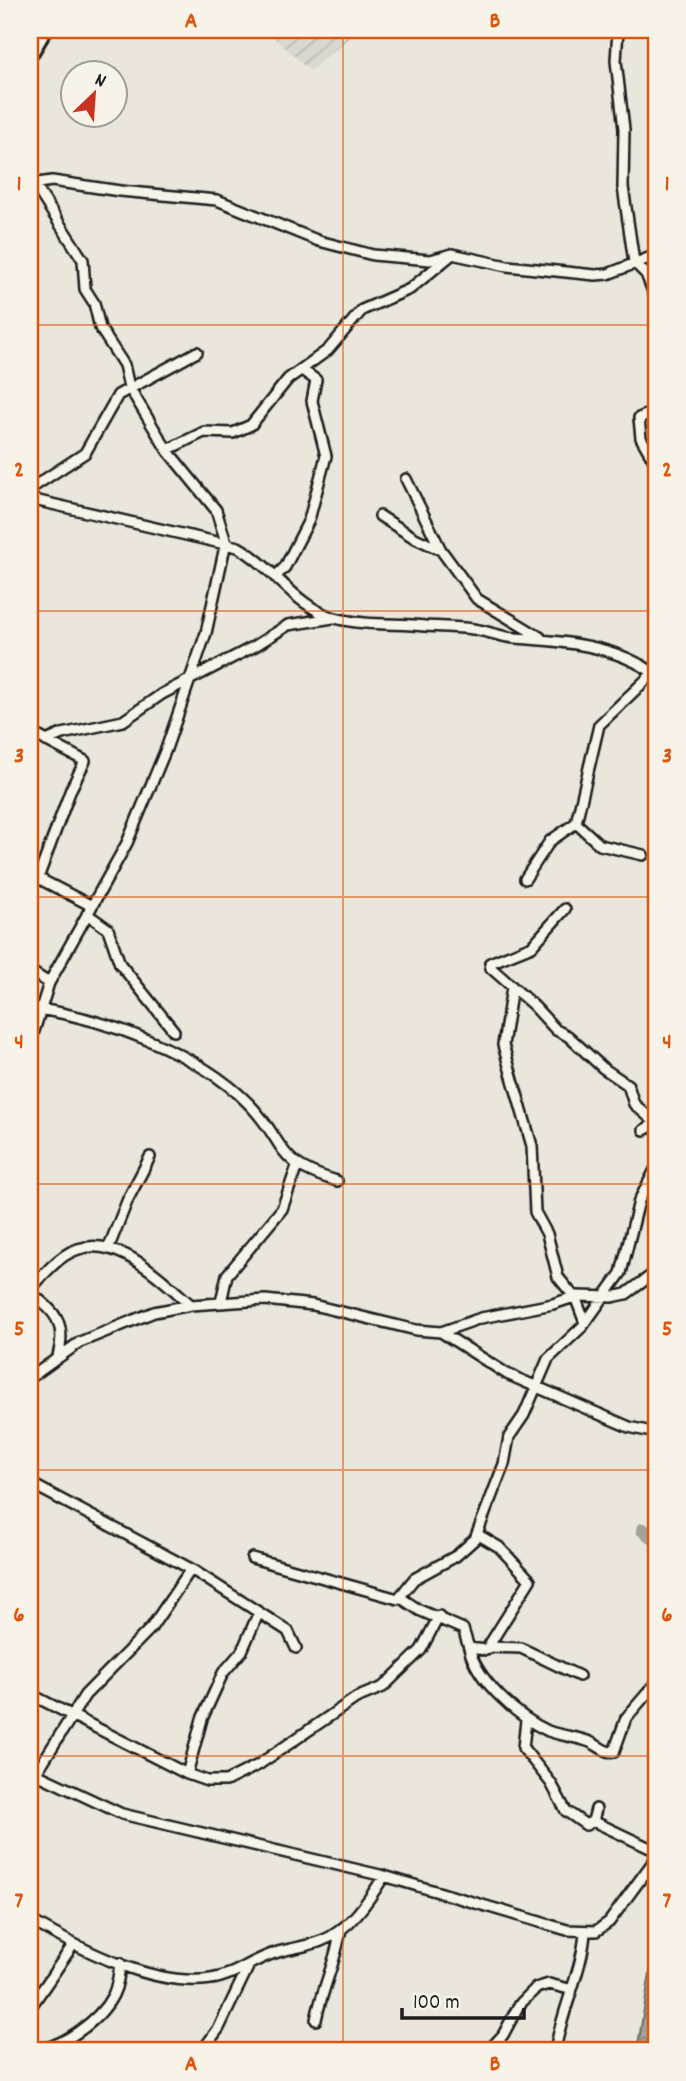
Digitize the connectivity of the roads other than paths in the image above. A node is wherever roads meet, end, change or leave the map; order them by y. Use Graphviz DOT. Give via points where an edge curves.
graph roads {
  1 [pos="45,30"];
  2 [pos="618,30"];
  3 [pos="30,55"];
  4 [pos="32,184"];
  5 [pos="452,254"];
  6 [pos="656,255"];
  7 [pos="634,262"];
  8 [pos="656,299"];
  9 [pos="197,352"];
  10 [pos="302,370"];
  11 [pos="129,387"];
  12 [pos="656,411"];
  13 [pos="167,450"];
  14 [pos="656,464"];
  15 [pos="406,479"];
  16 [pos="30,489"];
  17 [pos="30,499"];
  18 [pos="380,516"];
  19 [pos="226,542"];
  20 [pos="441,550"];
  21 [pos="275,577"];
  22 [pos="335,618"];
  23 [pos="541,638"];
  24 [pos="655,674"];
  25 [pos="192,679"];
  26 [pos="30,732"];
  27 [pos="46,741"];
  28 [pos="576,823"];
  29 [pos="643,855"];
  30 [pos="34,876"];
  31 [pos="525,879"];
  32 [pos="565,909"];
  33 [pos="90,910"];
  34 [pos="30,971"];
  35 [pos="49,983"];
  36 [pos="512,987"];
  37 [pos="40,1009"];
  38 [pos="174,1031"];
  39 [pos="30,1044"];
  40 [pos="656,1123"];
  41 [pos="644,1130"];
  42 [pos="150,1157"];
  43 [pos="297,1166"];
  44 [pos="656,1168"];
  45 [pos="337,1181"];
  46 [pos="108,1249"];
  47 [pos="656,1272"];
  48 [pos="30,1291"];
  49 [pos="574,1297"];
  50 [pos="604,1297"];
  51 [pos="221,1302"];
  52 [pos="191,1305"];
  53 [pos="585,1323"];
  54 [pos="441,1332"];
  55 [pos="58,1356"];
  56 [pos="30,1378"];
  57 [pos="535,1386"];
  58 [pos="656,1433"];
  59 [pos="30,1483"];
  60 [pos="477,1535"];
  61 [pos="252,1558"];
  62 [pos="191,1569"];
  63 [pos="401,1598"];
  64 [pos="259,1612"];
  65 [pos="439,1616"];
  66 [pos="489,1647"];
  67 [pos="296,1648"];
  68 [pos="469,1648"];
  69 [pos="579,1676"];
  70 [pos="656,1683"];
  71 [pos="30,1694"];
  72 [pos="71,1714"];
  73 [pos="526,1720"];
  74 [pos="33,1772"];
  75 [pos="187,1774"];
  76 [pos="596,1808"];
  77 [pos="593,1821"];
  78 [pos="656,1851"];
  79 [pos="656,1858"];
  80 [pos="384,1876"];
  81 [pos="30,1920"];
  82 [pos="341,1929"];
  83 [pos="584,1932"];
  84 [pos="73,1945"];
  85 [pos="120,1963"];
  86 [pos="250,1963"];
  87 [pos="569,1989"];
  88 [pos="30,2008"];
  89 [pos="316,2020"];
  90 [pos="30,2051"];
  91 [pos="202,2051"];
  92 [pos="488,2051"];
  93 [pos="555,2051"];
  1 -- 3 [label="main road"];
  2 -- 7 [label="street" via="623,187"];
  4 -- 5 [label="street" via="52,180 217,200 349,250 430,260"];
  4 -- 11 [label="street" via="83,260 85,289 100,328 124,365"];
  5 -- 7 [label="street" via="580,275 608,274"];
  5 -- 10 [label="street" via="410,289 362,310 328,350"];
  6 -- 7 [label="street"];
  7 -- 8 [label="street" via="646,274"];
  9 -- 11 [label="street"];
  10 -- 13 [label="street" via="288,379 242,431 204,432"];
  10 -- 21 [label="street" via="316,380 312,401 326,456 309,520"];
  11 -- 13 [label="street"];
  11 -- 16 [label="street" via="111,402 85,453"];
  12 -- 14 [label="street" via="639,418 642,438"];
  13 -- 19 [label="street" via="216,510"];
  15 -- 20 [label="street"];
  17 -- 19 [label="street"];
  18 -- 20 [label="street"];
  19 -- 21 [label="street" via="257,558"];
  19 -- 25 [label="street"];
  20 -- 23 [label="street" via="477,599"];
  21 -- 22 [label="street" via="313,609"];
  22 -- 23 [label="street"];
  22 -- 25 [label="street" via="294,622"];
  23 -- 24 [label="street" via="628,658"];
  24 -- 28 [label="street" via="600,725"];
  25 -- 27 [label="street" via="123,721"];
  25 -- 33 [label="street" via="127,843"];
  26 -- 27 [label="street"];
  27 -- 30 [label="street" via="85,761"];
  28 -- 29 [label="street" via="600,845"];
  28 -- 31 [label="street" via="550,841"];
  30 -- 33 [label="street"];
  32 -- 36 [label="street" via="532,946 490,963"];
  33 -- 35 [label="street"];
  33 -- 38 [label="street" via="108,929 120,964"];
  34 -- 35 [label="street"];
  35 -- 37 [label="street"];
  36 -- 40 [label="street" via="556,1030 628,1085 634,1104"];
  36 -- 49 [label="street" via="503,1045 531,1146 535,1212 547,1234 558,1277"];
  37 -- 39 [label="street"];
  37 -- 43 [label="street" via="122,1029 210,1073 249,1104"];
  40 -- 41 [label="street"];
  42 -- 46 [label="street"];
  43 -- 45 [label="street"];
  43 -- 51 [label="street" via="282,1209 227,1275"];
  44 -- 50 [label="street" via="639,1201 621,1273"];
  46 -- 48 [label="street" via="97,1247 66,1255"];
  46 -- 52 [label="street" via="138,1261"];
  47 -- 50 [label="street" via="626,1294"];
  48 -- 55 [label="street" via="51,1307 57,1320 62,1336"];
  49 -- 50 [label="street"];
  49 -- 53 [label="street"];
  49 -- 54 [label="street"];
  50 -- 53 [label="street"];
  51 -- 52 [label="street"];
  51 -- 54 [label="street" via="313,1305"];
  52 -- 55 [label="street" via="127,1322"];
  53 -- 57 [label="street" via="551,1354"];
  54 -- 57 [label="street"];
  55 -- 56 [label="street"];
  57 -- 58 [label="street" via="629,1427"];
  57 -- 60 [label="street" via="509,1437 504,1464"];
  59 -- 62 [label="street"];
  60 -- 63 [label="street" via="456,1556 414,1579"];
  60 -- 66 [label="street" via="499,1547 530,1580"];
  61 -- 63 [label="street"];
  62 -- 64 [label="street"];
  62 -- 72 [label="street" via="151,1628"];
  63 -- 65 [label="street"];
  64 -- 67 [label="street" via="288,1631"];
  64 -- 75 [label="street" via="242,1651 223,1673 207,1707"];
  65 -- 68 [label="street" via="466,1631"];
  65 -- 75 [label="street" via="421,1650 383,1687 356,1698 258,1765 226,1781"];
  66 -- 68 [label="street" via="481,1651"];
  66 -- 69 [label="street" via="521,1648"];
  68 -- 73 [label="street" via="477,1671"];
  70 -- 73 [label="street" via="626,1718 614,1752 606,1753 591,1742"];
  71 -- 72 [label="street"];
  72 -- 74 [label="street"];
  72 -- 75 [label="street"];
  73 -- 77 [label="street" via="523,1748 570,1815 586,1825"];
  74 -- 80 [label="street" via="122,1814"];
  76 -- 77 [label="street"];
  77 -- 78 [label="street"];
  79 -- 83 [label="street" via="609,1922 596,1931"];
  80 -- 82 [label="street"];
  80 -- 83 [label="street"];
  81 -- 84 [label="street"];
  82 -- 86 [label="street" via="325,1940"];
  82 -- 89 [label="street"];
  83 -- 87 [label="street"];
  84 -- 85 [label="street"];
  84 -- 88 [label="street"];
  85 -- 86 [label="street" via="185,1980 234,1973"];
  85 -- 90 [label="street" via="112,1996 101,2011 67,2039 49,2049"];
  86 -- 91 [label="street" via="219,2028"];
  87 -- 92 [label="street" via="549,1984 536,1988"];
  87 -- 93 [label="street"];
}
